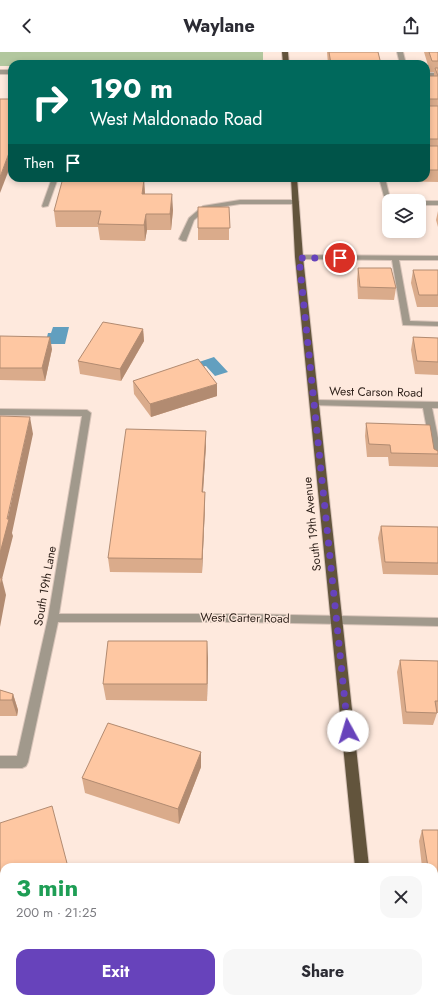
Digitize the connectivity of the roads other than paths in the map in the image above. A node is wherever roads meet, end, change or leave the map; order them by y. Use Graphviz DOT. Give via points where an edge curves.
graph roads {
  1 [pos="54,182"];
  2 [pos="294,182"];
  3 [pos="383,182"];
  4 [pos="386,194"];
  5 [pos="296,202"];
  6 [pos="426,203"];
  7 [pos="438,203"];
  8 [pos="45,206"];
  9 [pos="183,239"];
  10 [pos="299,258"];
  11 [pos="395,258"];
  12 [pos="438,258"];
  13 [pos="438,324"];
  14 [pos="314,402"];
  15 [pos="427,404"];
  16 [pos="438,405"];
  17 [pos="0,412"];
  18 [pos="438,461"];
  19 [pos="53,618"];
  20 [pos="337,620"];
  21 [pos="438,622"];
  22 [pos="0,762"];
  23 [pos="362,863"];
  1 -- 8 [label="street"];
  2 -- 5 [label="main road, South 19th Avenue"];
  3 -- 4 [label="street"];
  5 -- 9 [label="street" via="240,202 205,207 191,219"];
  5 -- 10 [label="main road, South 19th Avenue"];
  6 -- 7 [label="street"];
  10 -- 11 [label="street"];
  10 -- 14 [label="main road, South 19th Avenue"];
  11 -- 12 [label="street"];
  11 -- 13 [label="street" via="406,323"];
  14 -- 15 [label="street, West Carson Road"];
  14 -- 20 [label="main road, South 19th Avenue"];
  15 -- 16 [label="street, West Carson Road"];
  15 -- 18 [label="street"];
  17 -- 19 [label="street, South 19th Lane" via="87,413"];
  19 -- 20 [label="street, West Carter Road"];
  19 -- 22 [label="street, South 19th Lane" via="22,762"];
  20 -- 21 [label="street, West Carter Road"];
  20 -- 23 [label="main road, South 19th Avenue"];
}
